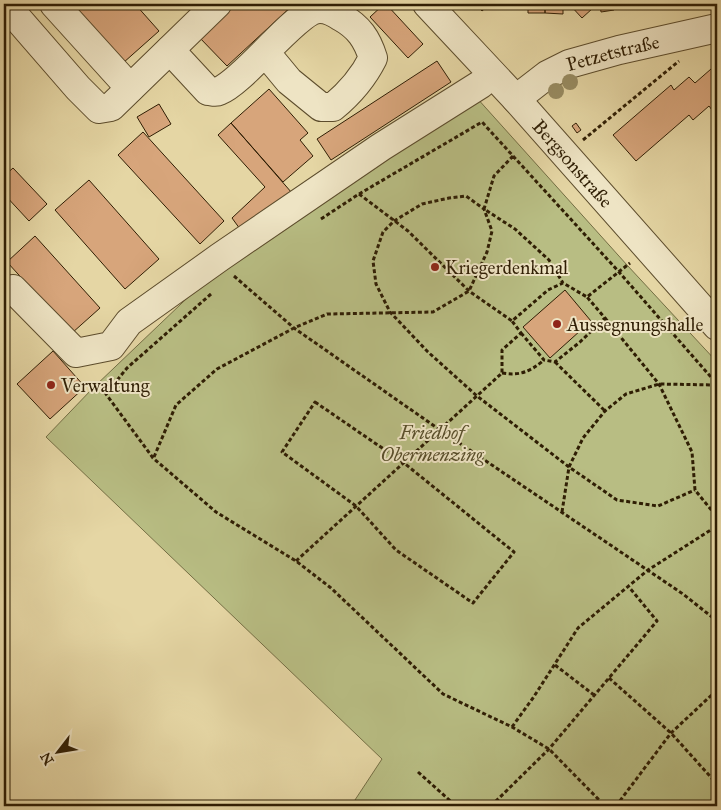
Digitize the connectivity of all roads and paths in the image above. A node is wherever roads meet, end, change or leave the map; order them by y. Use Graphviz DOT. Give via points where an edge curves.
graph roads {
  1 [pos="5,4"];
  2 [pos="54,4"];
  3 [pos="217,4"];
  4 [pos="427,4"];
  5 [pos="329,7"];
  6 [pos="717,28"];
  7 [pos="170,50"];
  8 [pos="265,52"];
  9 [pos="684,57"];
  10 [pos="492,74"];
  11 [pos="130,88"];
  12 [pos="516,99"];
  13 [pos="577,145"];
  14 [pos="513,156"];
  15 [pos="359,194"];
  16 [pos="484,209"];
  17 [pos="317,221"];
  18 [pos="394,221"];
  19 [pos="632,262"];
  20 [pos="242,270"];
  21 [pos="619,272"];
  22 [pos="233,275"];
  23 [pos="226,281"];
  24 [pos="563,283"];
  25 [pos="13,289"];
  26 [pos="469,291"];
  27 [pos="212,294"];
  28 [pos="587,297"];
  29 [pos="390,312"];
  30 [pos="605,318"];
  31 [pos="512,321"];
  32 [pos="717,326"];
  33 [pos="294,328"];
  34 [pos="520,333"];
  35 [pos="544,360"];
  36 [pos="556,362"];
  37 [pos="502,373"];
  38 [pos="659,384"];
  39 [pos="717,384"];
  40 [pos="477,396"];
  41 [pos="605,411"];
  42 [pos="440,430"];
  43 [pos="154,458"];
  44 [pos="404,463"];
  45 [pos="569,467"];
  46 [pos="696,490"];
  47 [pos="356,506"];
  48 [pos="562,512"];
  49 [pos="717,516"];
  50 [pos="717,526"];
  51 [pos="296,561"];
  52 [pos="648,570"];
  53 [pos="629,586"];
  54 [pos="717,621"];
  55 [pos="555,665"];
  56 [pos="609,678"];
  57 [pos="717,690"];
  58 [pos="594,695"];
  59 [pos="512,727"];
  60 [pos="672,733"];
  61 [pos="549,748"];
  62 [pos="418,772"];
  63 [pos="717,784"];
  64 [pos="717,796"];
  65 [pos="456,806"];
  66 [pos="491,806"];
  67 [pos="606,806"];
  68 [pos="616,806"];
  69 [pos="709,806"];
  1 -- 11 [label="street" via="99,109 111,106"];
  2 -- 11 [label="street"];
  3 -- 7 [label="street"];
  4 -- 10 [label="street, Bergsonstraße"];
  5 -- 8 [label="street" via="318,8 304,16"];
  5 -- 8 [label="street" via="368,42 373,58 366,74 334,107 321,107 289,81"];
  6 -- 12 [label="street, Petzetstraße" via="569,64 547,75"];
  7 -- 8 [label="street" via="208,91 217,92 227,87"];
  7 -- 11 [label="street"];
  9 -- 13 [label="path"];
  10 -- 12 [label="street, Bergsonstraße"];
  10 -- 25 [label="street" via="220,257 129,322 111,346 76,354"];
  12 -- 32 [label="street, Bergsonstraße"];
  14 -- 15 [label="path" via="482,122"];
  14 -- 16 [label="path" via="494,176"];
  14 -- 21 [label="path"];
  15 -- 17 [label="path"];
  15 -- 18 [label="path"];
  16 -- 18 [label="path" via="466,196 449,198 422,204"];
  16 -- 24 [label="path" via="515,229 549,260"];
  16 -- 26 [label="path" via="492,232 487,252"];
  18 -- 26 [label="path"];
  18 -- 29 [label="path" via="383,232 374,261 376,284"];
  19 -- 21 [label="path"];
  20 -- 22 [label="path"];
  21 -- 28 [label="path"];
  21 -- 39 [label="path"];
  22 -- 23 [label="path"];
  22 -- 33 [label="path"];
  24 -- 28 [label="path"];
  24 -- 31 [label="path" via="548,290"];
  26 -- 29 [label="path" via="433,312"];
  26 -- 31 [label="path"];
  27 -- 43 [label="path" via="127,368 106,394"];
  28 -- 30 [label="path"];
  29 -- 33 [label="path" via="327,314"];
  29 -- 40 [label="path"];
  30 -- 36 [label="path"];
  30 -- 38 [label="path"];
  31 -- 34 [label="path"];
  33 -- 42 [label="path"];
  33 -- 43 [label="path" via="217,369 176,405"];
  34 -- 35 [label="path"];
  34 -- 37 [label="path" via="502,350"];
  35 -- 36 [label="path"];
  35 -- 37 [label="path" via="525,373"];
  36 -- 41 [label="path"];
  37 -- 40 [label="path"];
  38 -- 39 [label="path"];
  38 -- 41 [label="path" via="626,394"];
  38 -- 46 [label="path" via="692,452"];
  40 -- 42 [label="path"];
  40 -- 45 [label="path"];
  41 -- 45 [label="path" via="583,438"];
  42 -- 44 [label="path"];
  42 -- 48 [label="path"];
  43 -- 51 [label="path" via="216,512"];
  44 -- 47 [label="path"];
  44 -- 47 [label="path" via="315,402 282,452"];
  44 -- 47 [label="path" via="514,552 473,603 396,550"];
  45 -- 46 [label="path" via="617,500 658,506"];
  45 -- 48 [label="path"];
  46 -- 49 [label="path"];
  47 -- 51 [label="path"];
  48 -- 52 [label="path"];
  50 -- 52 [label="path"];
  51 -- 59 [label="path" via="331,588 444,694"];
  52 -- 53 [label="path"];
  52 -- 54 [label="path"];
  53 -- 55 [label="path" via="578,628"];
  53 -- 56 [label="path" via="657,621"];
  55 -- 58 [label="path"];
  55 -- 59 [label="path"];
  56 -- 58 [label="path"];
  56 -- 60 [label="path"];
  57 -- 60 [label="path"];
  58 -- 61 [label="path"];
  59 -- 61 [label="path"];
  60 -- 63 [label="path"];
  60 -- 68 [label="path"];
  61 -- 66 [label="path"];
  61 -- 67 [label="path"];
  62 -- 65 [label="path"];
  64 -- 69 [label="path"];
}
